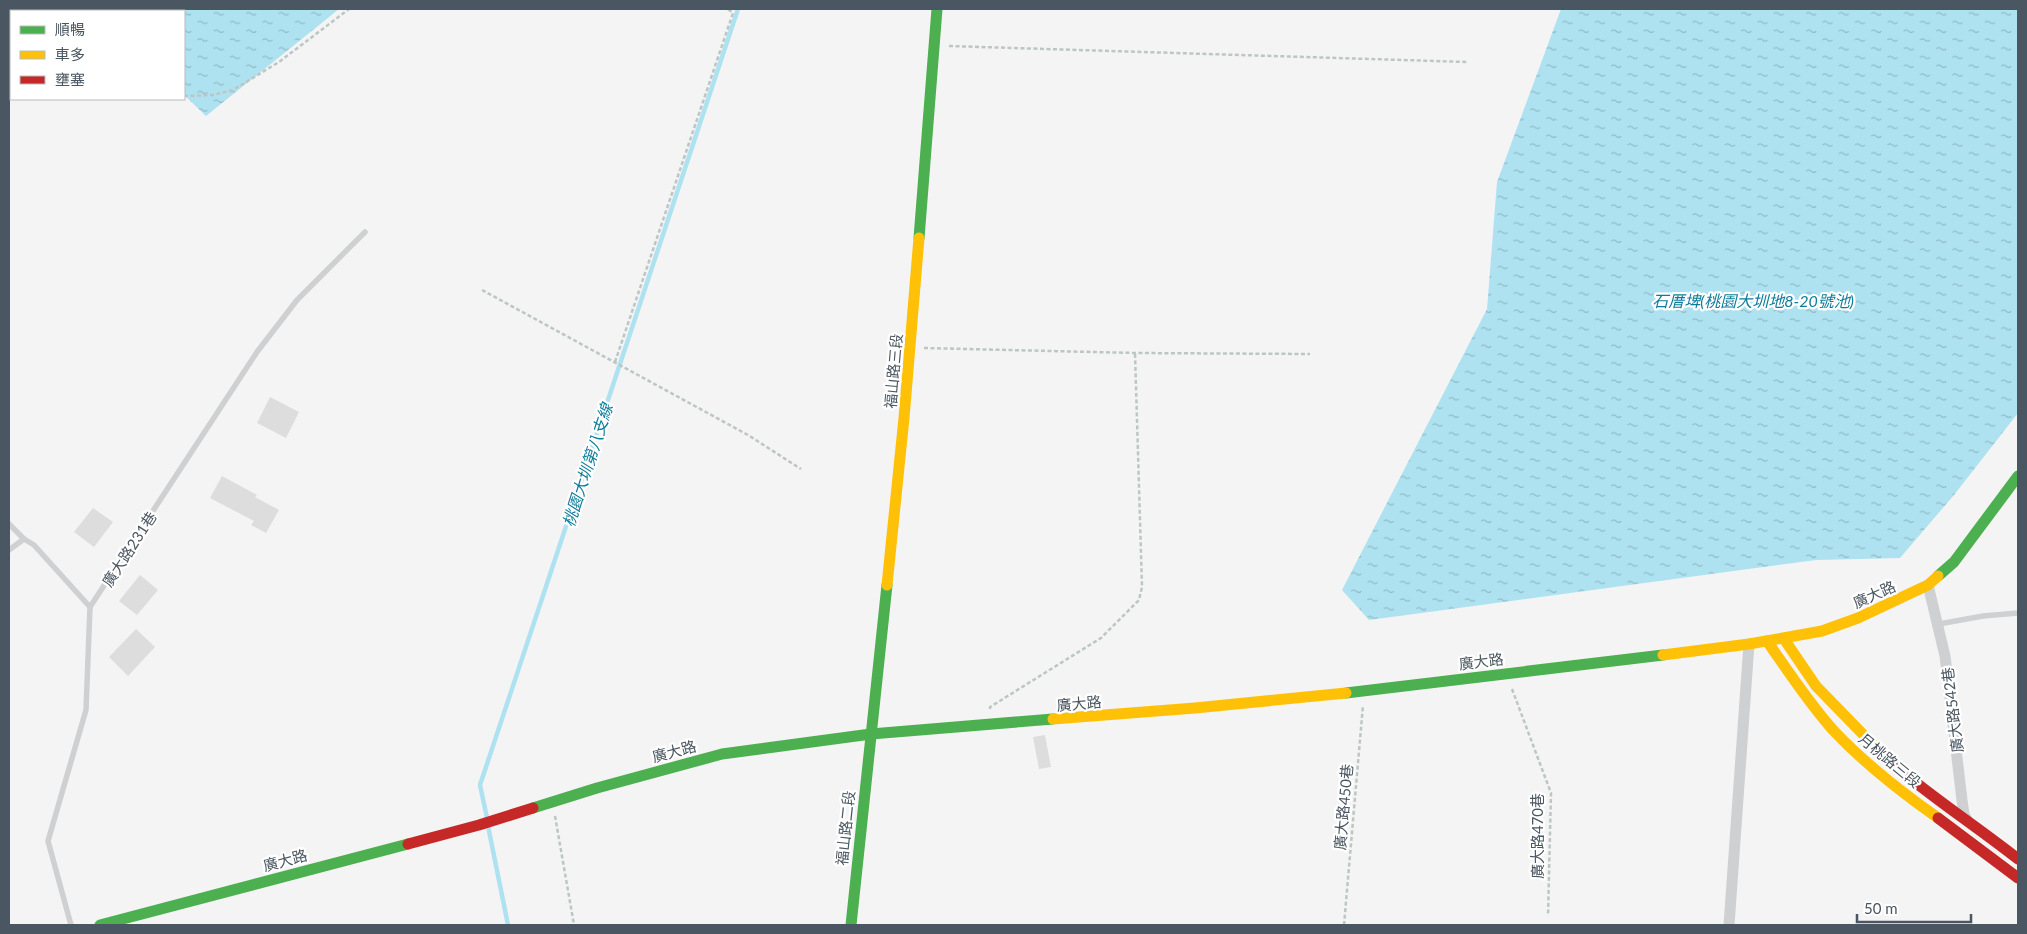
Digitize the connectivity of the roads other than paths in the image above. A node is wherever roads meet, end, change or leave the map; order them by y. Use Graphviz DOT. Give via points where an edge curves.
graph roads {
  1 [pos="937,9"];
  2 [pos="365,232"];
  3 [pos="2018,476"];
  4 [pos="9,524"];
  5 [pos="24,539"];
  6 [pos="9,550"];
  7 [pos="1928,585"];
  8 [pos="90,607"];
  9 [pos="2018,613"];
  10 [pos="1939,624"];
  11 [pos="1784,639"];
  12 [pos="1767,641"];
  13 [pos="1749,644"];
  14 [pos="871,734"];
  15 [pos="1967,820"];
  16 [pos="1958,831"];
  17 [pos="2018,859"];
  18 [pos="2018,878"];
  19 [pos="71,925"];
  20 [pos="100,925"];
  21 [pos="851,925"];
  22 [pos="1729,925"];
  1 -- 14 [label="street, 福山路三段" via="910,348"];
  2 -- 8 [label="lane, 廣大路231巷" via="297,300 257,352"];
  3 -- 7 [label="street, 廣大路" via="1954,562"];
  4 -- 5 [label="lane"];
  5 -- 6 [label="lane"];
  5 -- 8 [label="lane" via="34,545"];
  7 -- 10 [label="street, 廣大路542巷"];
  7 -- 11 [label="street, 廣大路" via="1858,618 1822,631"];
  8 -- 19 [label="lane" via="86,710 48,841"];
  9 -- 10 [label="lane"];
  10 -- 15 [label="street, 廣大路542巷"];
  11 -- 12 [label="street, 廣大路"];
  11 -- 15 [label="street, 月桃路三段" via="1816,686 1873,746 1912,781"];
  12 -- 13 [label="street, 廣大路"];
  12 -- 16 [label="street, 月桃路三段" via="1800,688 1844,741 1904,792"];
  13 -- 14 [label="street, 廣大路" via="1364,691"];
  13 -- 22 [label="street"];
  14 -- 20 [label="street, 廣大路" via="722,754 479,825"];
  14 -- 21 [label="street, 福山路二段"];
  15 -- 16 [label="street"];
  15 -- 17 [label="street, 月桃路三段"];
  16 -- 18 [label="street, 月桃路三段"];
}
